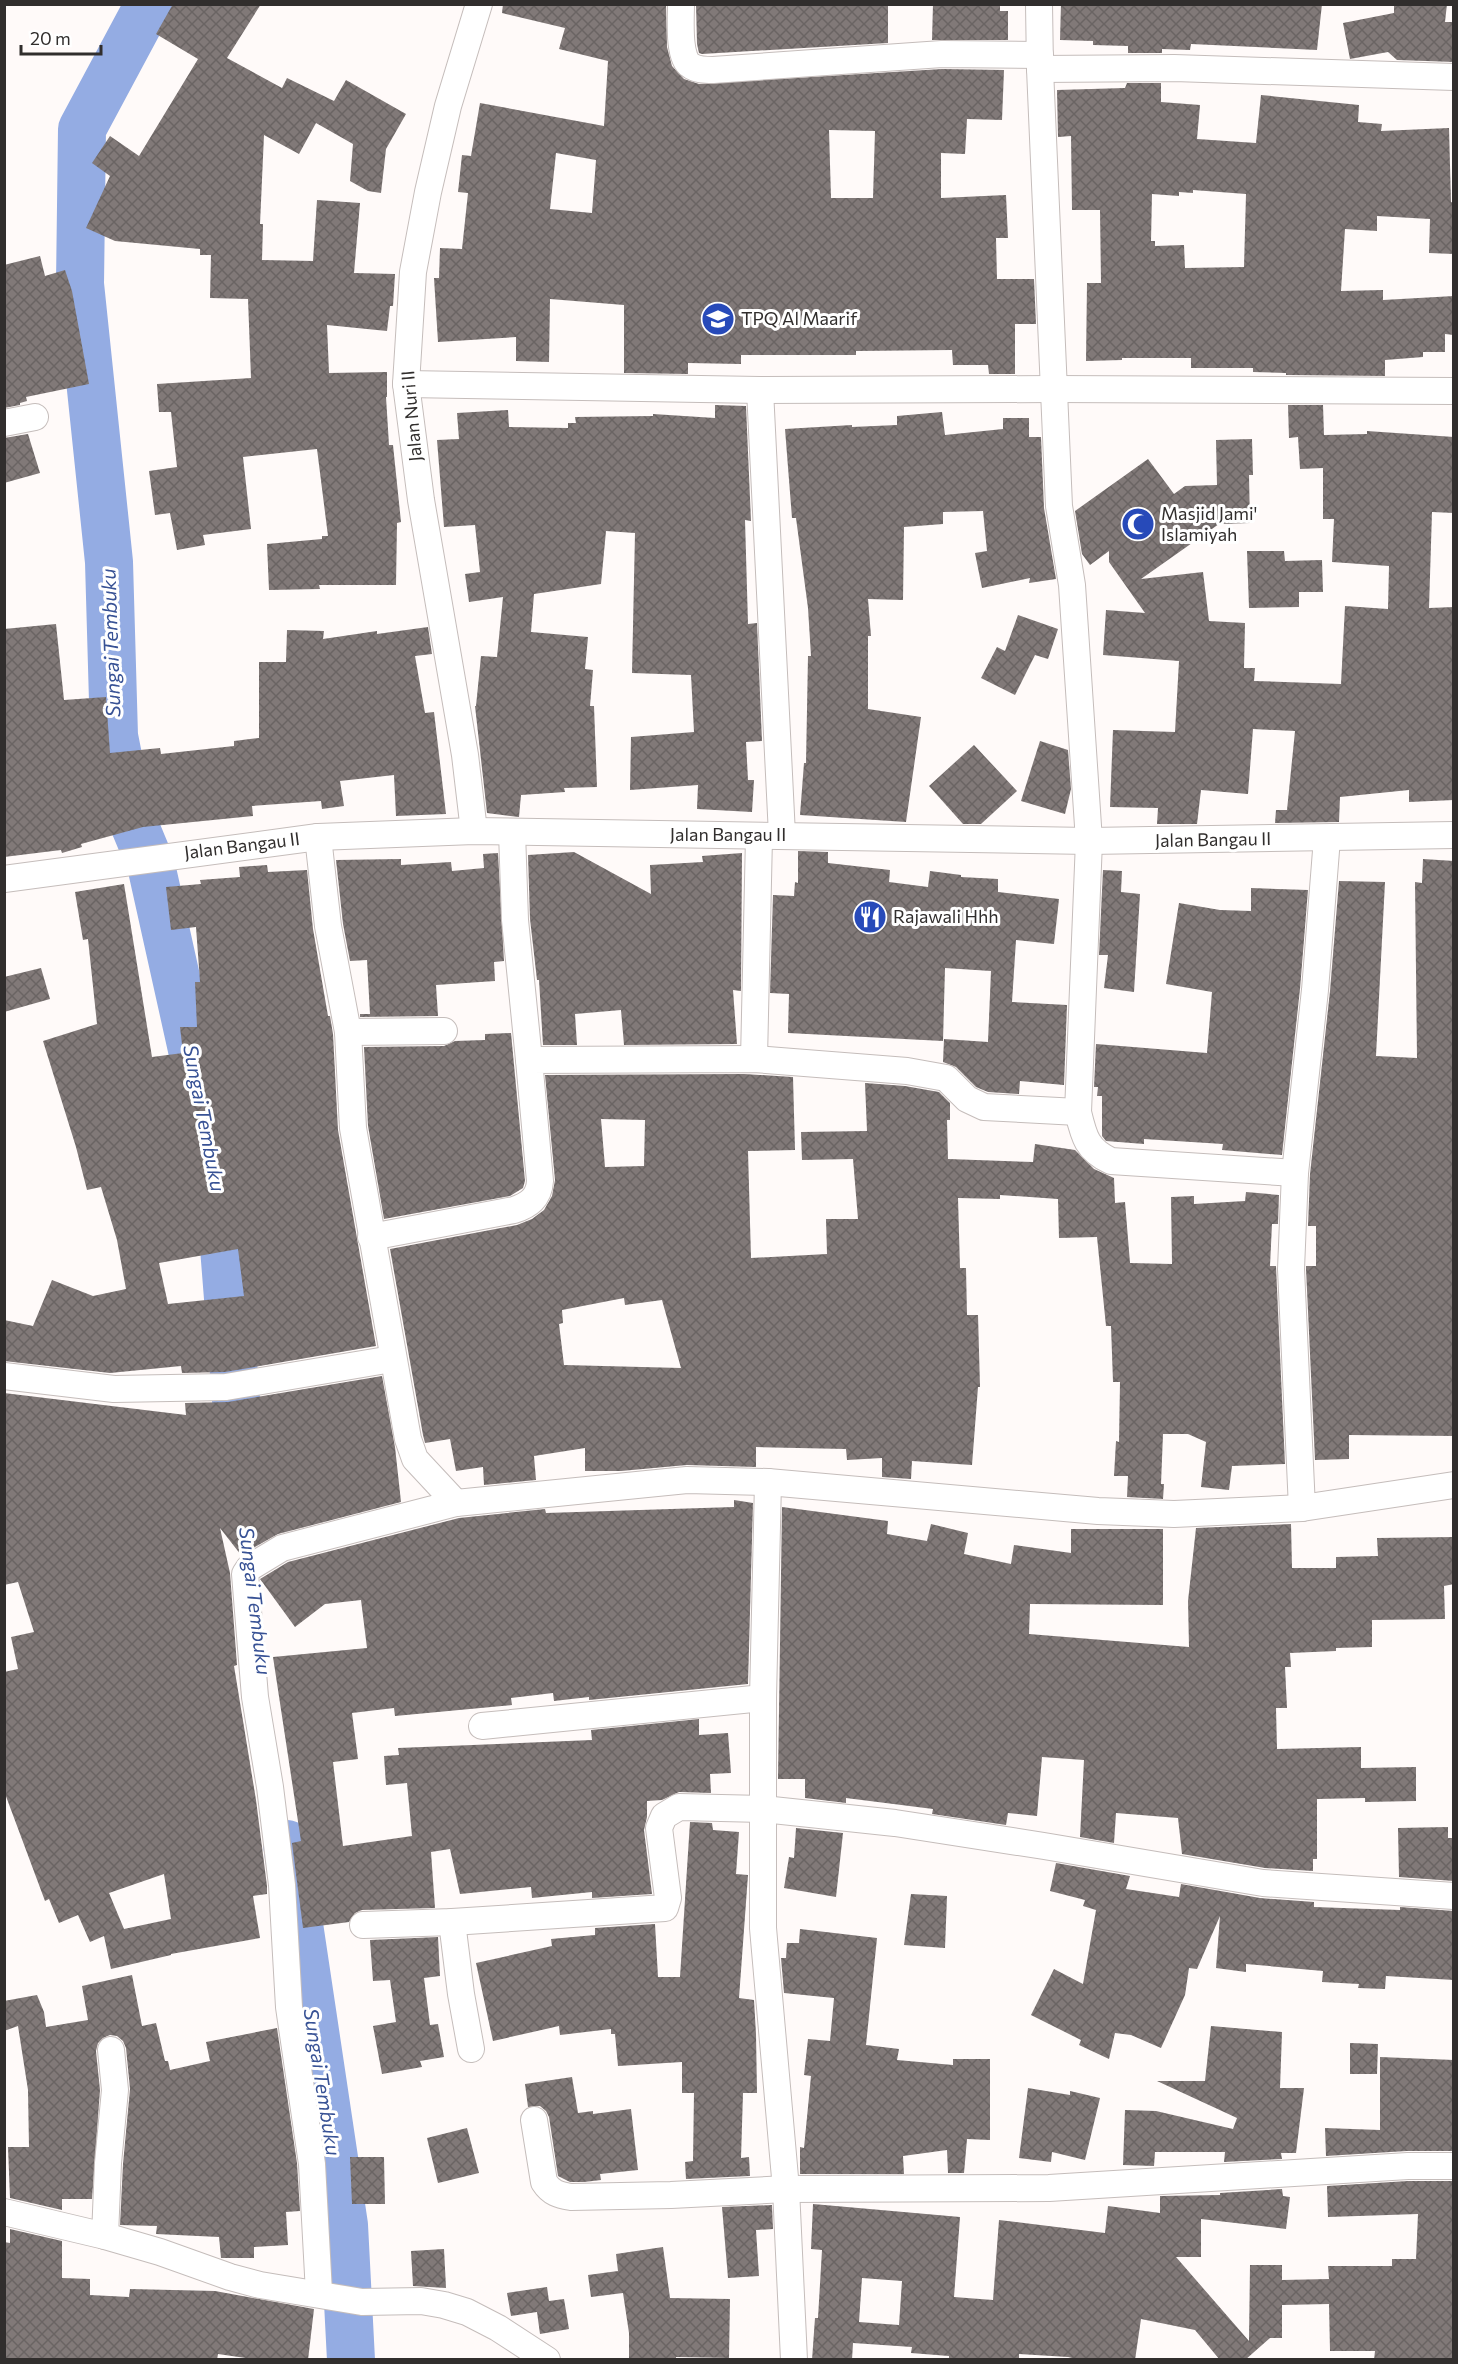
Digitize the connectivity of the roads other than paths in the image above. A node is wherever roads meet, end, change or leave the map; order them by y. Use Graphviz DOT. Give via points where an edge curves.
graph roads {
  1 [pos="479,4"];
  2 [pos="681,4"];
  3 [pos="1040,4"];
  4 [pos="1040,62"];
  5 [pos="1454,77"];
  6 [pos="406,384"];
  7 [pos="1054,389"];
  8 [pos="760,390"];
  9 [pos="1454,391"];
  10 [pos="35,417"];
  11 [pos="4,423"];
  12 [pos="474,831"];
  13 [pos="512,832"];
  14 [pos="770,836"];
  15 [pos="1454,836"];
  16 [pos="318,837"];
  17 [pos="1327,838"];
  18 [pos="1089,841"];
  19 [pos="4,879"];
  20 [pos="444,1030"];
  21 [pos="348,1032"];
  22 [pos="754,1059"];
  23 [pos="529,1060"];
  24 [pos="1078,1112"];
  25 [pos="1295,1173"];
  26 [pos="371,1237"];
  27 [pos="392,1359"];
  28 [pos="4,1376"];
  29 [pos="768,1482"];
  30 [pos="1454,1485"];
  31 [pos="456,1503"];
  32 [pos="1302,1508"];
  33 [pos="763,1698"];
  34 [pos="482,1726"];
  35 [pos="763,1809"];
  36 [pos="1454,1896"];
  37 [pos="453,1922"];
  38 [pos="363,1925"];
  39 [pos="471,2049"];
  40 [pos="111,2050"];
  41 [pos="534,2120"];
  42 [pos="1454,2166"];
  43 [pos="786,2189"];
  44 [pos="4,2212"];
  45 [pos="105,2236"];
  46 [pos="323,2294"];
  47 [pos="547,2360"];
  48 [pos="794,2360"];
  1 -- 6 [label="street, Jalan Nuri II" via="448,106 426,204 413,272"];
  2 -- 4 [label="street" via="685,60 700,69 942,54"];
  3 -- 4 [label="street"];
  4 -- 5 [label="street"];
  4 -- 7 [label="street"];
  6 -- 8 [label="street"];
  6 -- 12 [label="street, Jalan Nuri II"];
  7 -- 8 [label="street"];
  7 -- 9 [label="street"];
  7 -- 18 [label="street" via="1059,506 1072,585"];
  8 -- 14 [label="street"];
  10 -- 11 [label="street"];
  12 -- 13 [label="street, Jalan Bangau II"];
  12 -- 16 [label="street, Jalan Bangau II"];
  13 -- 14 [label="street, Jalan Bangau II"];
  13 -- 23 [label="street" via="515,920"];
  14 -- 18 [label="street, Jalan Bangau II"];
  14 -- 22 [label="street"];
  15 -- 17 [label="street, Jalan Bangau II"];
  16 -- 19 [label="street, Jalan Bangau II"];
  16 -- 21 [label="street" via="328,926"];
  17 -- 18 [label="street, Jalan Bangau II"];
  17 -- 25 [label="street"];
  18 -- 24 [label="street"];
  20 -- 21 [label="street"];
  21 -- 26 [label="street" via="353,1128"];
  22 -- 23 [label="street"];
  22 -- 24 [label="street" via="940,1076 953,1083 967,1099 984,1107"];
  23 -- 26 [label="street" via="540,1181 534,1200 514,1210"];
  24 -- 25 [label="street" via="1089,1144 1097,1155 1111,1161"];
  25 -- 32 [label="street" via="1291,1269"];
  26 -- 27 [label="street"];
  27 -- 28 [label="street" via="232,1386 114,1389"];
  27 -- 31 [label="street" via="415,1459"];
  29 -- 31 [label="street" via="687,1480"];
  29 -- 32 [label="street" via="1108,1511 1174,1514"];
  29 -- 33 [label="street"];
  30 -- 32 [label="street"];
  31 -- 46 [label="street" via="282,1548 244,1574 250,1657 280,1874 289,2007 312,2164"];
  33 -- 34 [label="street"];
  33 -- 35 [label="street"];
  35 -- 36 [label="street" via="907,1825 1263,1883"];
  35 -- 37 [label="street" via="679,1807 664,1816 659,1828 668,1898 665,1908"];
  35 -- 43 [label="street" via="763,1928"];
  37 -- 38 [label="street"];
  37 -- 39 [label="street"];
  40 -- 45 [label="street" via="115,2090"];
  41 -- 43 [label="street" via="544,2182 558,2194 671,2195"];
  42 -- 43 [label="street" via="1049,2188"];
  43 -- 48 [label="street"];
  44 -- 45 [label="street"];
  45 -- 46 [label="street" via="260,2285"];
  46 -- 47 [label="street" via="362,2302 420,2301 444,2305 498,2328"];
}
